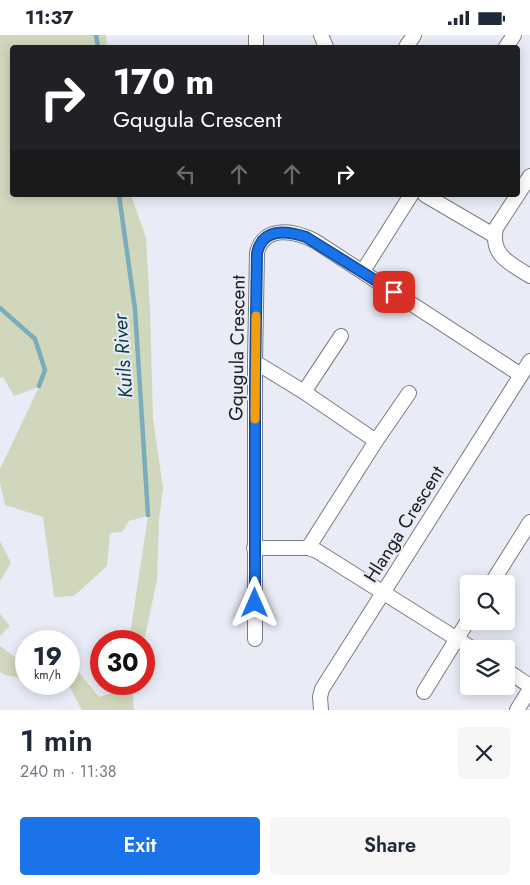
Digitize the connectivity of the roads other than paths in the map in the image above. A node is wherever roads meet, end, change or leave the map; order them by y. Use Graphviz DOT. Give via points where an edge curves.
graph roads {
  1 [pos="530,175"];
  2 [pos="520,191"];
  3 [pos="406,197"];
  4 [pos="427,197"];
  5 [pos="516,197"];
  6 [pos="495,236"];
  7 [pos="362,271"];
  8 [pos="530,276"];
  9 [pos="341,336"];
  10 [pos="530,361"];
  11 [pos="255,362"];
  12 [pos="521,375"];
  13 [pos="304,392"];
  14 [pos="409,393"];
  15 [pos="376,441"];
  16 [pos="530,522"];
  17 [pos="254,548"];
  18 [pos="308,548"];
  19 [pos="497,575"];
  20 [pos="384,592"];
  21 [pos="462,630"];
  22 [pos="457,638"];
  23 [pos="255,639"];
  24 [pos="460,640"];
  25 [pos="515,676"];
  26 [pos="530,687"];
  27 [pos="424,692"];
  28 [pos="322,710"];
  29 [pos="517,710"];
  1 -- 2 [label="street"];
  3 -- 7 [label="street"];
  4 -- 6 [label="street"];
  5 -- 6 [label="street" via="496,228"];
  6 -- 8 [label="street" via="500,255"];
  7 -- 11 [label="street, Gqugula Crescent" via="315,241 296,234 280,232 262,241 257,253"];
  7 -- 12 [label="street, Gqugula Crescent"];
  9 -- 13 [label="street"];
  10 -- 12 [label="street, Hlanga Crescent"];
  11 -- 13 [label="street"];
  11 -- 17 [label="street, Gqugula Crescent"];
  12 -- 20 [label="street, Hlanga Crescent"];
  13 -- 15 [label="street"];
  14 -- 15 [label="street"];
  15 -- 18 [label="street"];
  16 -- 19 [label="street"];
  17 -- 18 [label="street"];
  17 -- 23 [label="street, Gqugula Crescent"];
  18 -- 20 [label="street"];
  20 -- 22 [label="street"];
  20 -- 28 [label="street, Hlanga Crescent" via="322,689"];
  21 -- 22 [label="street"];
  22 -- 24 [label="street"];
  22 -- 27 [label="street"];
  25 -- 26 [label="street"];
  26 -- 29 [label="street"];
}
